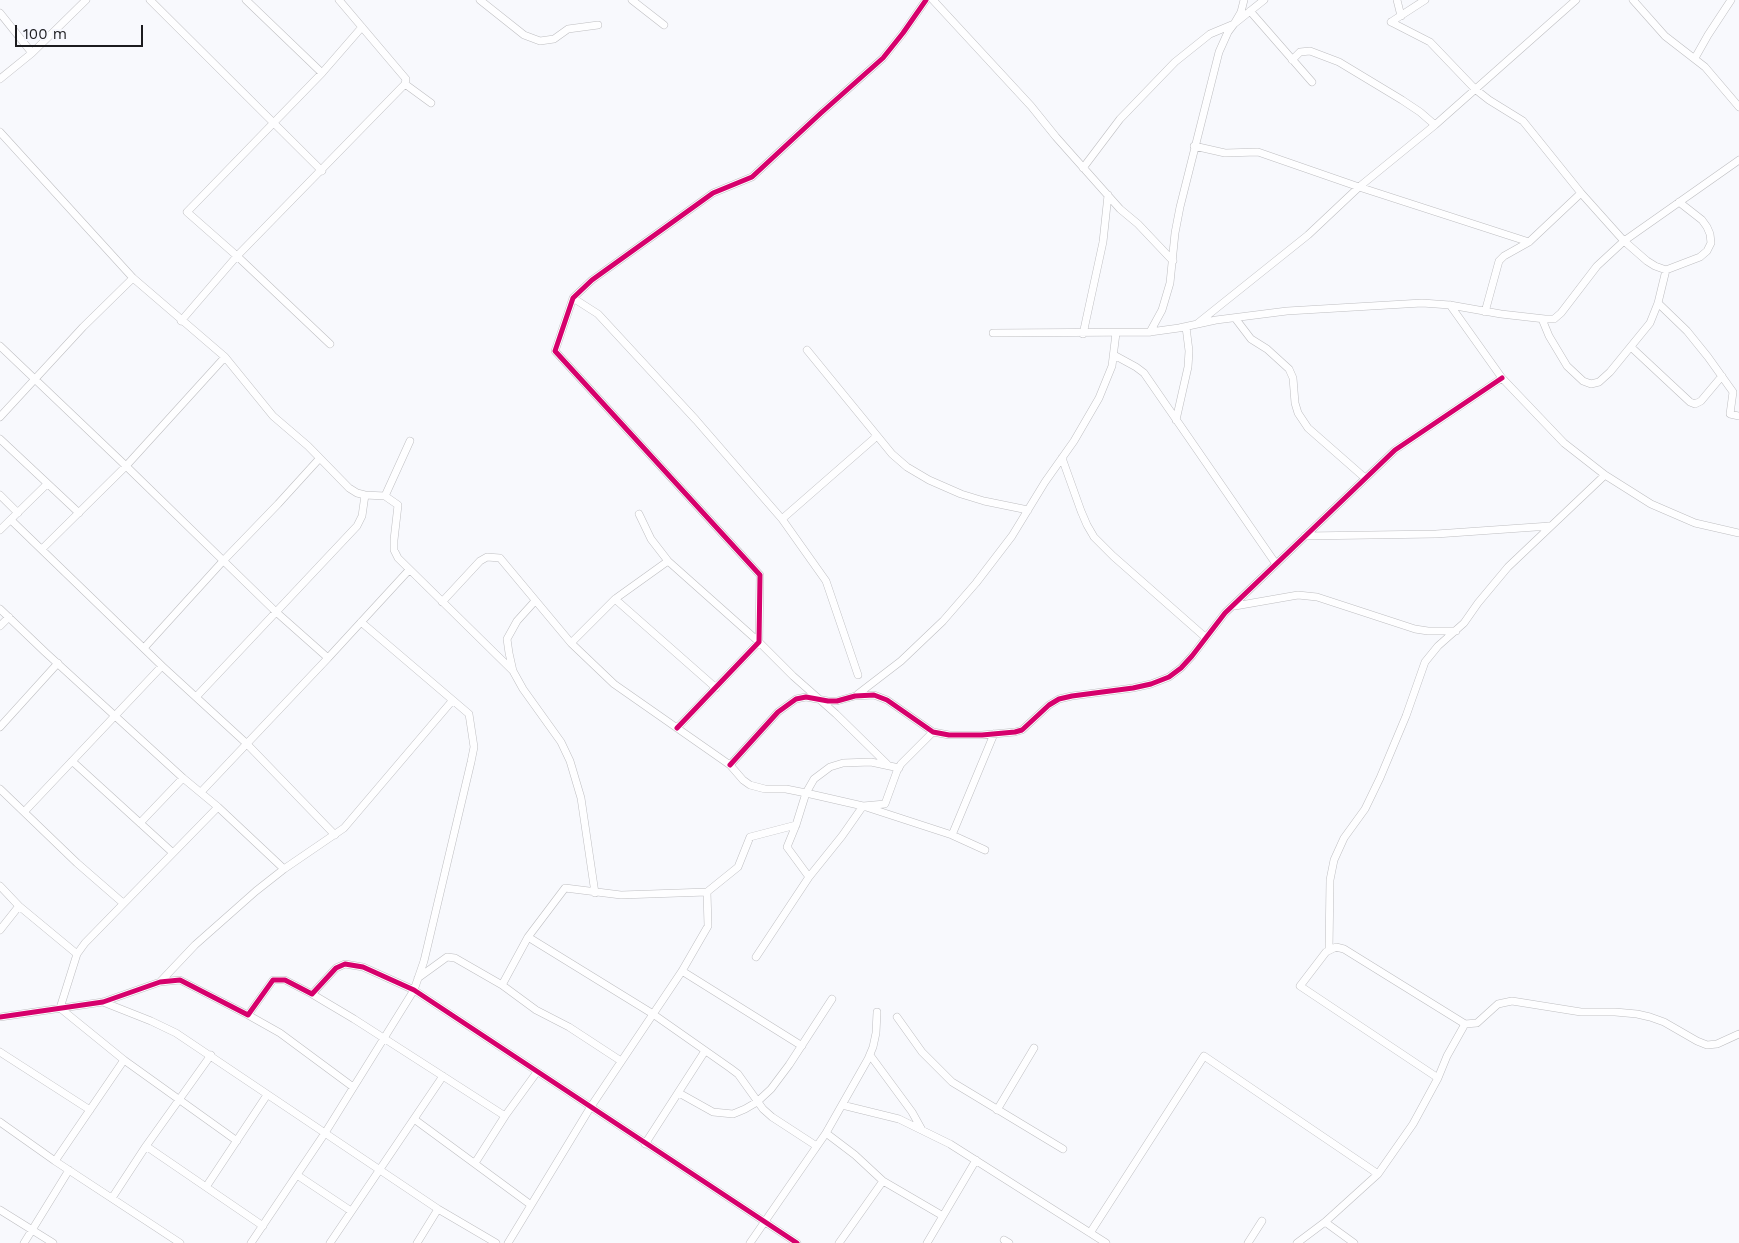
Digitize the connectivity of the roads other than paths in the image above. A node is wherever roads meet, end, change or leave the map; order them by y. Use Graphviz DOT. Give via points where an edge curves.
graph roads {
  1 [pos="86,0"];
  2 [pos="150,0"];
  3 [pos="246,0"];
  4 [pos="339,0"];
  5 [pos="480,0"];
  6 [pos="632,0"];
  7 [pos="926,0"];
  8 [pos="933,0"];
  9 [pos="1244,0"];
  10 [pos="1264,0"];
  11 [pos="1397,0"];
  12 [pos="1425,0"];
  13 [pos="1576,0"];
  14 [pos="1633,0"];
  15 [pos="1731,0"];
  16 [pos="1250,11"];
  17 [pos="0,13"];
  18 [pos="1401,16"];
  19 [pos="1234,24"];
  20 [pos="598,25"];
  21 [pos="664,25"];
  22 [pos="362,27"];
  23 [pos="32,53"];
  24 [pos="1695,58"];
  25 [pos="1292,60"];
  26 [pos="322,73"];
  27 [pos="0,79"];
  28 [pos="1312,82"];
  29 [pos="405,84"];
  30 [pos="1475,90"];
  31 [pos="430,104"];
  32 [pos="1739,108"];
  33 [pos="273,122"];
  34 [pos="1435,125"];
  35 [pos="0,132"];
  36 [pos="1194,146"];
  37 [pos="1739,160"];
  38 [pos="1083,168"];
  39 [pos="322,171"];
  40 [pos="1359,187"];
  41 [pos="1581,193"];
  42 [pos="1108,195"];
  43 [pos="1679,202"];
  44 [pos="1624,240"];
  45 [pos="1529,242"];
  46 [pos="237,256"];
  47 [pos="1173,260"];
  48 [pos="1666,270"];
  49 [pos="133,278"];
  50 [pos="573,298"];
  51 [pos="1658,303"];
  52 [pos="1450,305"];
  53 [pos="1485,312"];
  54 [pos="1235,318"];
  55 [pos="1542,319"];
  56 [pos="180,321"];
  57 [pos="1196,325"];
  58 [pos="1186,327"];
  59 [pos="1150,332"];
  60 [pos="993,333"];
  61 [pos="1116,333"];
  62 [pos="1083,334"];
  63 [pos="330,344"];
  64 [pos="0,346"];
  65 [pos="1631,347"];
  66 [pos="808,350"];
  67 [pos="1114,354"];
  68 [pos="225,357"];
  69 [pos="1722,376"];
  70 [pos="1502,378"];
  71 [pos="34,379"];
  72 [pos="1739,412"];
  73 [pos="1730,414"];
  74 [pos="0,416"];
  75 [pos="1739,416"];
  76 [pos="1176,420"];
  77 [pos="878,436"];
  78 [pos="0,439"];
  79 [pos="410,441"];
  80 [pos="1062,458"];
  81 [pos="319,459"];
  82 [pos="126,466"];
  83 [pos="1605,475"];
  84 [pos="1365,478"];
  85 [pos="47,484"];
  86 [pos="0,494"];
  87 [pos="365,495"];
  88 [pos="385,496"];
  89 [pos="1028,510"];
  90 [pos="18,513"];
  91 [pos="79,513"];
  92 [pos="639,514"];
  93 [pos="782,519"];
  94 [pos="11,520"];
  95 [pos="1550,526"];
  96 [pos="0,530"];
  97 [pos="1739,533"];
  98 [pos="1305,536"];
  99 [pos="42,549"];
  100 [pos="223,561"];
  101 [pos="668,561"];
  102 [pos="1276,564"];
  103 [pos="409,570"];
  104 [pos="615,598"];
  105 [pos="442,602"];
  106 [pos="536,602"];
  107 [pos="1234,606"];
  108 [pos="0,609"];
  109 [pos="276,611"];
  110 [pos="9,617"];
  111 [pos="361,622"];
  112 [pos="0,626"];
  113 [pos="1456,631"];
  114 [pos="1205,637"];
  115 [pos="572,642"];
  116 [pos="759,642"];
  117 [pos="144,648"];
  118 [pos="328,658"];
  119 [pos="58,663"];
  120 [pos="162,666"];
  121 [pos="513,671"];
  122 [pos="858,674"];
  123 [pos="716,688"];
  124 [pos="855,696"];
  125 [pos="196,697"];
  126 [pos="818,699"];
  127 [pos="452,701"];
  128 [pos="115,715"];
  129 [pos="2,722"];
  130 [pos="678,728"];
  131 [pos="933,732"];
  132 [pos="994,734"];
  133 [pos="246,743"];
  134 [pos="72,761"];
  135 [pos="887,764"];
  136 [pos="730,765"];
  137 [pos="899,768"];
  138 [pos="183,778"];
  139 [pos="201,792"];
  140 [pos="806,792"];
  141 [pos="2,794"];
  142 [pos="218,806"];
  143 [pos="863,806"];
  144 [pos="24,812"];
  145 [pos="140,823"];
  146 [pos="796,825"];
  147 [pos="335,835"];
  148 [pos="952,835"];
  149 [pos="985,850"];
  150 [pos="173,853"];
  151 [pos="284,869"];
  152 [pos="809,878"];
  153 [pos="0,886"];
  154 [pos="707,892"];
  155 [pos="595,893"];
  156 [pos="122,903"];
  157 [pos="20,906"];
  158 [pos="0,930"];
  159 [pos="528,937"];
  160 [pos="1329,950"];
  161 [pos="77,954"];
  162 [pos="756,957"];
  163 [pos="682,970"];
  164 [pos="418,978"];
  165 [pos="160,982"];
  166 [pos="502,985"];
  167 [pos="414,990"];
  168 [pos="312,994"];
  169 [pos="832,999"];
  170 [pos="103,1002"];
  171 [pos="60,1008"];
  172 [pos="878,1012"];
  173 [pos="653,1014"];
  174 [pos="248,1015"];
  175 [pos="0,1017"];
  176 [pos="896,1017"];
  177 [pos="1465,1024"];
  178 [pos="1739,1034"];
  179 [pos="384,1039"];
  180 [pos="802,1046"];
  181 [pos="1034,1048"];
  182 [pos="705,1051"];
  183 [pos="0,1052"];
  184 [pos="211,1055"];
  185 [pos="870,1055"];
  186 [pos="124,1060"];
  187 [pos="621,1061"];
  188 [pos="537,1072"];
  189 [pos="443,1076"];
  190 [pos="1438,1078"];
  191 [pos="353,1087"];
  192 [pos="679,1092"];
  193 [pos="267,1095"];
  194 [pos="180,1099"];
  195 [pos="757,1102"];
  196 [pos="842,1105"];
  197 [pos="590,1108"];
  198 [pos="90,1110"];
  199 [pos="997,1110"];
  200 [pos="505,1116"];
  201 [pos="414,1120"];
  202 [pos="0,1122"];
  203 [pos="922,1130"];
  204 [pos="325,1133"];
  205 [pos="826,1133"];
  206 [pos="237,1141"];
  207 [pos="646,1144"];
  208 [pos="816,1145"];
  209 [pos="146,1146"];
  210 [pos="1063,1149"];
  211 [pos="54,1160"];
  212 [pos="976,1160"];
  213 [pos="475,1164"];
  214 [pos="380,1169"];
  215 [pos="69,1170"];
  216 [pos="297,1174"];
  217 [pos="1378,1174"];
  218 [pos="882,1181"];
  219 [pos="206,1187"];
  220 [pos="112,1198"];
  221 [pos="531,1205"];
  222 [pos="438,1209"];
  223 [pos="0,1210"];
  224 [pos="351,1211"];
  225 [pos="943,1216"];
  226 [pos="1262,1221"];
  227 [pos="764,1222"];
  228 [pos="1325,1222"];
  229 [pos="263,1226"];
  230 [pos="33,1230"];
  231 [pos="1090,1233"];
  232 [pos="176,1242"];
  233 [pos="24,1243"];
  234 [pos="53,1243"];
  235 [pos="251,1243"];
  236 [pos="330,1243"];
  237 [pos="417,1243"];
  238 [pos="496,1243"];
  239 [pos="508,1243"];
  240 [pos="750,1243"];
  241 [pos="798,1243"];
  242 [pos="839,1243"];
  243 [pos="927,1243"];
  244 [pos="1106,1243"];
  245 [pos="1248,1243"];
  246 [pos="1297,1243"];
  247 [pos="1354,1243"];
  1 -- 23 [label="street"];
  2 -- 33 [label="street"];
  3 -- 26 [label="street"];
  4 -- 22 [label="street"];
  5 -- 20 [label="street" via="524,35 540,41 554,38 568,29"];
  6 -- 21 [label="street"];
  7 -- 50 [label="street" via="883,58 752,177 713,193 592,280"];
  8 -- 38 [label="street" via="1031,106"];
  9 -- 19 [label="street"];
  10 -- 16 [label="street"];
  11 -- 18 [label="street"];
  12 -- 18 [label="street"];
  13 -- 30 [label="street"];
  14 -- 24 [label="street" via="1665,36"];
  15 -- 24 [label="street"];
  16 -- 19 [label="street"];
  16 -- 25 [label="street"];
  17 -- 23 [label="street"];
  18 -- 30 [label="street" via="1391,22 1430,42"];
  19 -- 36 [label="street" via="1219,52"];
  19 -- 38 [label="street" via="1210,34 1175,62 1120,119"];
  22 -- 26 [label="street"];
  22 -- 29 [label="street" via="406,79"];
  23 -- 27 [label="street"];
  24 -- 32 [label="street"];
  25 -- 28 [label="street"];
  25 -- 34 [label="street" via="1300,52 1310,51 1339,62 1402,100"];
  26 -- 33 [label="street"];
  29 -- 31 [label="street"];
  29 -- 39 [label="street"];
  30 -- 34 [label="street"];
  30 -- 41 [label="street" via="1523,121"];
  33 -- 39 [label="street"];
  33 -- 46 [label="street" via="187,212"];
  34 -- 40 [label="street"];
  35 -- 49 [label="street"];
  36 -- 40 [label="street" via="1225,153 1258,152"];
  36 -- 47 [label="street" via="1175,233"];
  37 -- 43 [label="street"];
  38 -- 42 [label="street"];
  39 -- 46 [label="street"];
  40 -- 45 [label="street"];
  40 -- 57 [label="street" via="1308,235"];
  41 -- 44 [label="street"];
  41 -- 45 [label="street"];
  42 -- 47 [label="street"];
  42 -- 62 [label="street" via="1103,242"];
  43 -- 44 [label="street"];
  43 -- 48 [label="street" via="1702,220 1711,243 1700,257"];
  44 -- 48 [label="street" via="1654,266"];
  44 -- 55 [label="street" via="1597,266 1558,316"];
  45 -- 53 [label="street" via="1499,261"];
  46 -- 56 [label="street"];
  46 -- 63 [label="street"];
  47 -- 59 [label="street" via="1162,310"];
  48 -- 51 [label="street"];
  49 -- 56 [label="street"];
  49 -- 71 [label="street"];
  50 -- 93 [label="street" via="598,314"];
  50 -- 116 [label="street" via="555,351 760,575"];
  51 -- 65 [label="street" via="1650,323"];
  51 -- 69 [label="street" via="1697,342"];
  52 -- 53 [label="street"];
  52 -- 54 [label="street" via="1422,303 1308,309"];
  52 -- 70 [label="street"];
  53 -- 55 [label="street"];
  54 -- 57 [label="street"];
  54 -- 84 [label="street" via="1250,339 1289,369 1295,403 1308,428"];
  55 -- 65 [label="street" via="1567,366 1583,382 1599,382"];
  56 -- 68 [label="street"];
  57 -- 58 [label="street"];
  58 -- 59 [label="street"];
  58 -- 76 [label="street" via="1188,367"];
  59 -- 61 [label="street"];
  60 -- 62 [label="street"];
  61 -- 62 [label="street"];
  61 -- 67 [label="street"];
  64 -- 71 [label="street"];
  65 -- 69 [label="street" via="1695,404 1701,402"];
  66 -- 77 [label="street"];
  67 -- 76 [label="street" via="1144,373"];
  67 -- 80 [label="street" via="1099,398"];
  68 -- 81 [label="street" via="273,416"];
  68 -- 82 [label="street"];
  69 -- 73 [label="street" via="1733,392"];
  70 -- 83 [label="street" via="1564,443"];
  70 -- 84 [label="street" via="1394,450"];
  71 -- 74 [label="street"];
  71 -- 82 [label="street"];
  72 -- 73 [label="street"];
  73 -- 75 [label="street"];
  76 -- 102 [label="street"];
  77 -- 89 [label="street" via="907,467 929,480 984,501"];
  77 -- 93 [label="street"];
  78 -- 85 [label="street"];
  79 -- 88 [label="street"];
  80 -- 89 [label="street"];
  80 -- 114 [label="street" via="1080,511 1094,537"];
  81 -- 87 [label="street" via="349,488"];
  81 -- 100 [label="street"];
  82 -- 91 [label="street"];
  82 -- 100 [label="street"];
  83 -- 95 [label="street"];
  83 -- 97 [label="street" via="1650,504 1695,523"];
  84 -- 98 [label="street"];
  85 -- 90 [label="street"];
  85 -- 91 [label="street"];
  86 -- 90 [label="street"];
  87 -- 88 [label="street"];
  87 -- 109 [label="street" via="357,526"];
  88 -- 103 [label="street" via="398,505 394,550"];
  89 -- 124 [label="street" via="1012,536 943,621 901,661"];
  90 -- 94 [label="street"];
  91 -- 99 [label="street"];
  92 -- 101 [label="street" via="651,540"];
  93 -- 122 [label="street" via="826,581"];
  94 -- 96 [label="street"];
  94 -- 99 [label="street"];
  95 -- 98 [label="street" via="1436,534"];
  95 -- 113 [label="street" via="1490,587"];
  98 -- 102 [label="street"];
  99 -- 117 [label="street"];
  100 -- 109 [label="street"];
  100 -- 117 [label="street"];
  101 -- 104 [label="street"];
  101 -- 116 [label="street"];
  102 -- 107 [label="street"];
  103 -- 105 [label="street"];
  103 -- 111 [label="street"];
  104 -- 115 [label="street"];
  104 -- 123 [label="street"];
  105 -- 106 [label="street" via="480,561 492,556 504,561"];
  105 -- 121 [label="street"];
  106 -- 115 [label="street"];
  106 -- 121 [label="street" via="517,621 507,639"];
  107 -- 113 [label="street" via="1298,595 1317,596 1415,628"];
  107 -- 114 [label="street"];
  108 -- 110 [label="street"];
  109 -- 118 [label="street"];
  109 -- 125 [label="street"];
  110 -- 112 [label="street"];
  110 -- 119 [label="street"];
  111 -- 118 [label="street"];
  111 -- 127 [label="street"];
  113 -- 160 [label="street" via="1425,662 1380,778 1334,860 1329,896"];
  114 -- 132 [label="street" via="1181,668 1169,677 1133,688 1060,699 1022,730"];
  115 -- 130 [label="street" via="614,684"];
  116 -- 123 [label="street"];
  116 -- 126 [label="street"];
  117 -- 120 [label="street"];
  118 -- 133 [label="street"];
  119 -- 128 [label="street"];
  119 -- 129 [label="street"];
  120 -- 125 [label="street"];
  120 -- 128 [label="street"];
  121 -- 155 [label="street" via="570,761 581,798"];
  123 -- 130 [label="street"];
  124 -- 126 [label="street" via="837,701"];
  124 -- 131 [label="street" via="880,696"];
  125 -- 133 [label="street"];
  126 -- 135 [label="street"];
  126 -- 136 [label="street" via="806,697 787,705"];
  127 -- 147 [label="street" via="360,811"];
  127 -- 164 [label="street" via="469,714 474,747"];
  128 -- 134 [label="street"];
  128 -- 138 [label="street"];
  130 -- 136 [label="street"];
  131 -- 132 [label="street" via="949,736"];
  131 -- 137 [label="street"];
  132 -- 148 [label="street"];
  133 -- 139 [label="street"];
  133 -- 147 [label="street"];
  134 -- 144 [label="street"];
  134 -- 145 [label="street"];
  135 -- 137 [label="street"];
  135 -- 140 [label="street" via="857,762 830,767 821,772"];
  136 -- 140 [label="street" via="743,780 758,788"];
  137 -- 143 [label="street" via="885,804"];
  138 -- 139 [label="street"];
  138 -- 145 [label="street"];
  139 -- 142 [label="street"];
  140 -- 143 [label="street"];
  140 -- 146 [label="street"];
  141 -- 144 [label="street"];
  142 -- 150 [label="street"];
  142 -- 151 [label="street"];
  143 -- 148 [label="street"];
  143 -- 152 [label="street"];
  144 -- 156 [label="street"];
  145 -- 150 [label="street"];
  146 -- 152 [label="street" via="787,847"];
  146 -- 154 [label="street" via="750,837 738,866"];
  147 -- 151 [label="street"];
  148 -- 149 [label="street"];
  150 -- 156 [label="street"];
  151 -- 165 [label="street" via="195,945"];
  152 -- 162 [label="street"];
  153 -- 157 [label="street"];
  154 -- 155 [label="street"];
  154 -- 163 [label="street" via="708,926"];
  155 -- 159 [label="street" via="565,888"];
  156 -- 161 [label="street"];
  157 -- 158 [label="street"];
  157 -- 161 [label="street"];
  159 -- 166 [label="street"];
  159 -- 173 [label="street"];
  160 -- 177 [label="street" via="1336,947 1347,950"];
  160 -- 190 [label="street" via="1300,986"];
  161 -- 171 [label="street"];
  163 -- 173 [label="street"];
  163 -- 180 [label="street"];
  164 -- 166 [label="street" via="447,957 456,958"];
  164 -- 167 [label="street"];
  165 -- 170 [label="street"];
  165 -- 174 [label="street" via="180,980"];
  166 -- 187 [label="street" via="536,1010"];
  167 -- 168 [label="street" via="364,967 345,964 336,968"];
  167 -- 179 [label="street"];
  167 -- 188 [label="street"];
  168 -- 174 [label="street" via="285,980 273,980"];
  168 -- 179 [label="street"];
  169 -- 180 [label="street"];
  170 -- 171 [label="street"];
  170 -- 184 [label="street" via="164,1027"];
  171 -- 175 [label="street"];
  171 -- 186 [label="street"];
  172 -- 185 [label="street"];
  173 -- 182 [label="street"];
  173 -- 187 [label="street"];
  174 -- 191 [label="street" via="280,1033"];
  176 -- 199 [label="street" via="922,1052 952,1082"];
  177 -- 178 [label="street" via="1477,1023 1498,1004 1512,1001 1581,1012 1650,1016 1707,1045"];
  177 -- 190 [label="street"];
  179 -- 189 [label="street"];
  179 -- 191 [label="street"];
  180 -- 195 [label="street"];
  181 -- 199 [label="street"];
  182 -- 192 [label="street"];
  182 -- 195 [label="street" via="738,1074"];
  183 -- 198 [label="street"];
  184 -- 193 [label="street"];
  184 -- 194 [label="street"];
  185 -- 196 [label="street"];
  185 -- 203 [label="street"];
  186 -- 194 [label="street"];
  186 -- 198 [label="street"];
  187 -- 197 [label="street"];
  188 -- 197 [label="street"];
  188 -- 200 [label="street"];
  189 -- 200 [label="street"];
  189 -- 201 [label="street"];
  190 -- 217 [label="street" via="1413,1124"];
  191 -- 204 [label="street"];
  192 -- 195 [label="street" via="701,1106 723,1114 745,1110"];
  192 -- 207 [label="street"];
  193 -- 204 [label="street"];
  193 -- 206 [label="street"];
  194 -- 206 [label="street"];
  194 -- 209 [label="street"];
  195 -- 208 [label="street" via="772,1117"];
  196 -- 203 [label="street"];
  196 -- 205 [label="street"];
  197 -- 207 [label="street"];
  197 -- 221 [label="street"];
  198 -- 211 [label="street"];
  199 -- 210 [label="street"];
  200 -- 213 [label="street"];
  201 -- 213 [label="street"];
  201 -- 214 [label="street"];
  202 -- 211 [label="street"];
  203 -- 212 [label="street"];
  204 -- 214 [label="street"];
  204 -- 216 [label="street"];
  205 -- 208 [label="street"];
  205 -- 218 [label="street"];
  206 -- 219 [label="street"];
  207 -- 227 [label="street"];
  208 -- 227 [label="street"];
  209 -- 219 [label="street"];
  209 -- 220 [label="street"];
  211 -- 215 [label="street"];
  212 -- 225 [label="street"];
  212 -- 231 [label="street"];
  213 -- 221 [label="street"];
  214 -- 222 [label="street"];
  214 -- 224 [label="street"];
  215 -- 220 [label="street"];
  215 -- 230 [label="street"];
  216 -- 224 [label="street"];
  216 -- 229 [label="street"];
  217 -- 228 [label="street"];
  217 -- 231 [label="street" via="1204,1056"];
  218 -- 225 [label="street"];
  218 -- 242 [label="street"];
  219 -- 229 [label="street"];
  220 -- 232 [label="street"];
  221 -- 239 [label="street"];
  222 -- 237 [label="street"];
  222 -- 238 [label="street"];
  223 -- 230 [label="street"];
  224 -- 236 [label="street"];
  225 -- 243 [label="street"];
  226 -- 245 [label="street"];
  227 -- 240 [label="street"];
  227 -- 241 [label="street"];
  228 -- 246 [label="street"];
  228 -- 247 [label="street"];
  229 -- 235 [label="street"];
  230 -- 233 [label="street"];
  230 -- 234 [label="street"];
  231 -- 244 [label="street"];
}
